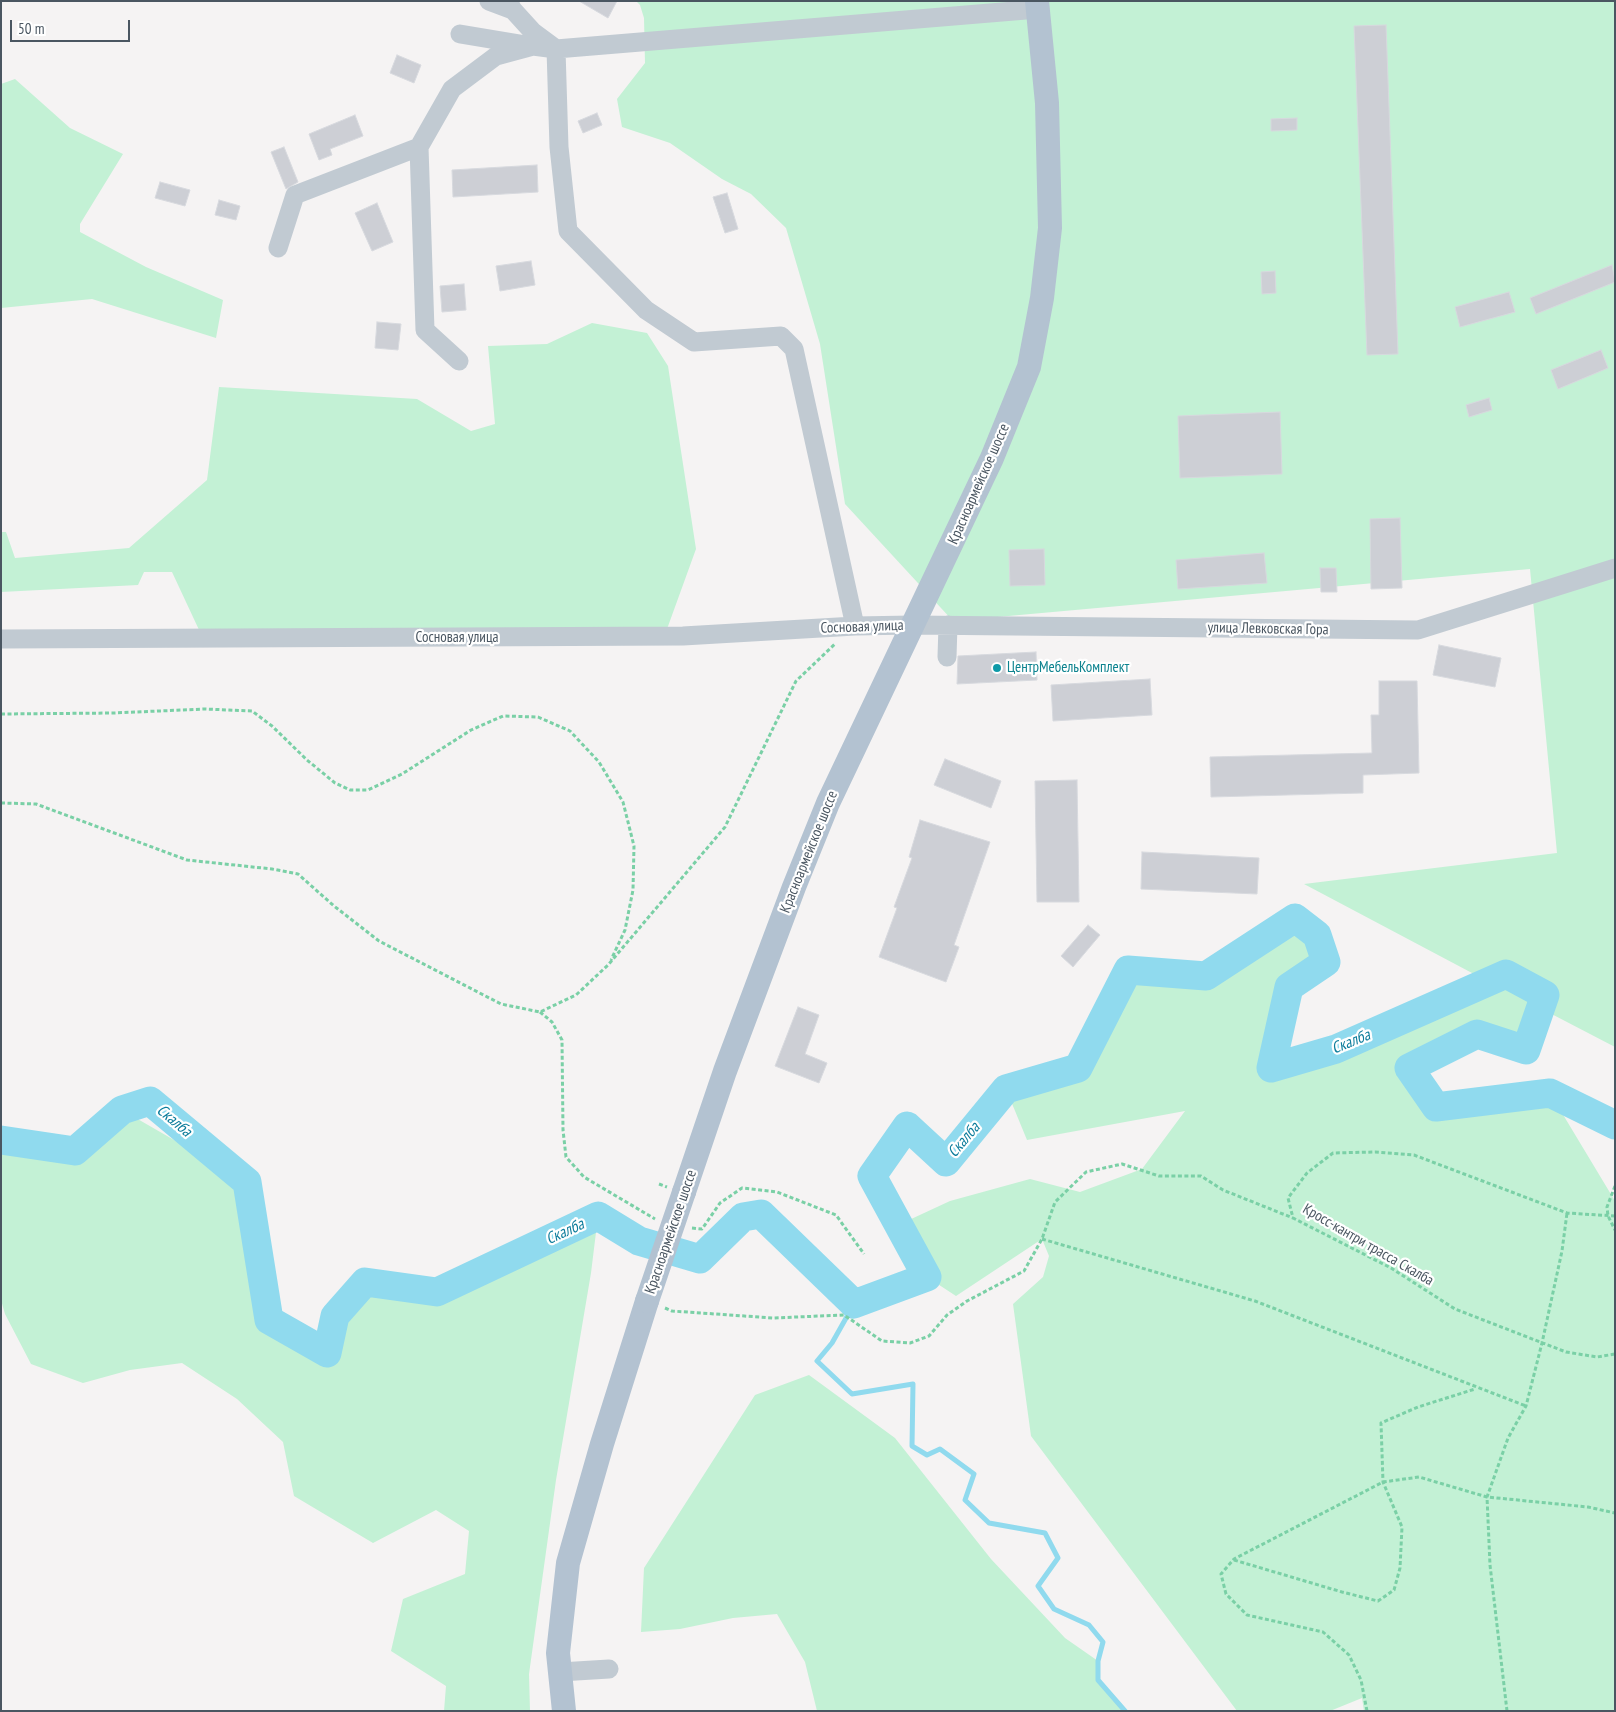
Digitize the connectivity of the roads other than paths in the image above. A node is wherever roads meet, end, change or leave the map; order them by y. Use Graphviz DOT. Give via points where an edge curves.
graph roads {
  1 [pos="490,1"];
  2 [pos="1037,5"];
  3 [pos="511,6"];
  4 [pos="460,34"];
  5 [pos="533,46"];
  6 [pos="556,49"];
  7 [pos="419,147"];
  8 [pos="278,248"];
  9 [pos="459,361"];
  10 [pos="1615,568"];
  11 [pos="912,625"];
  12 [pos="948,625"];
  13 [pos="855,626"];
  14 [pos="1,639"];
  15 [pos="947,657"];
  16 [pos="609,1669"];
  17 [pos="560,1672"];
  18 [pos="564,1711"];
  1 -- 3 [label="street"];
  2 -- 6 [label="street"];
  2 -- 11 [label="main road, Красноармейское шоссе" via="1047,103 1050,228 1036,333 1029,367 992,458"];
  3 -- 6 [label="street" via="533,32"];
  4 -- 5 [label="street"];
  5 -- 6 [label="street"];
  5 -- 7 [label="street" via="496,56 452,89"];
  6 -- 13 [label="street" via="559,147 568,231 646,310 694,342 780,336 794,349"];
  7 -- 8 [label="street" via="295,195"];
  7 -- 9 [label="street" via="425,330"];
  10 -- 12 [label="street, улица Левковская Гора" via="1418,630"];
  11 -- 12 [label="street, улица Левковская Гора"];
  11 -- 13 [label="street, Сосновая улица"];
  11 -- 17 [label="main road, Красноармейское шоссе, bridge" via="828,803 794,886 647,1301 568,1563 558,1653"];
  12 -- 15 [label="street"];
  13 -- 14 [label="street, Сосновая улица" via="683,636"];
  16 -- 17 [label="street"];
  17 -- 18 [label="main road, Красноармейское шоссе"];
}
